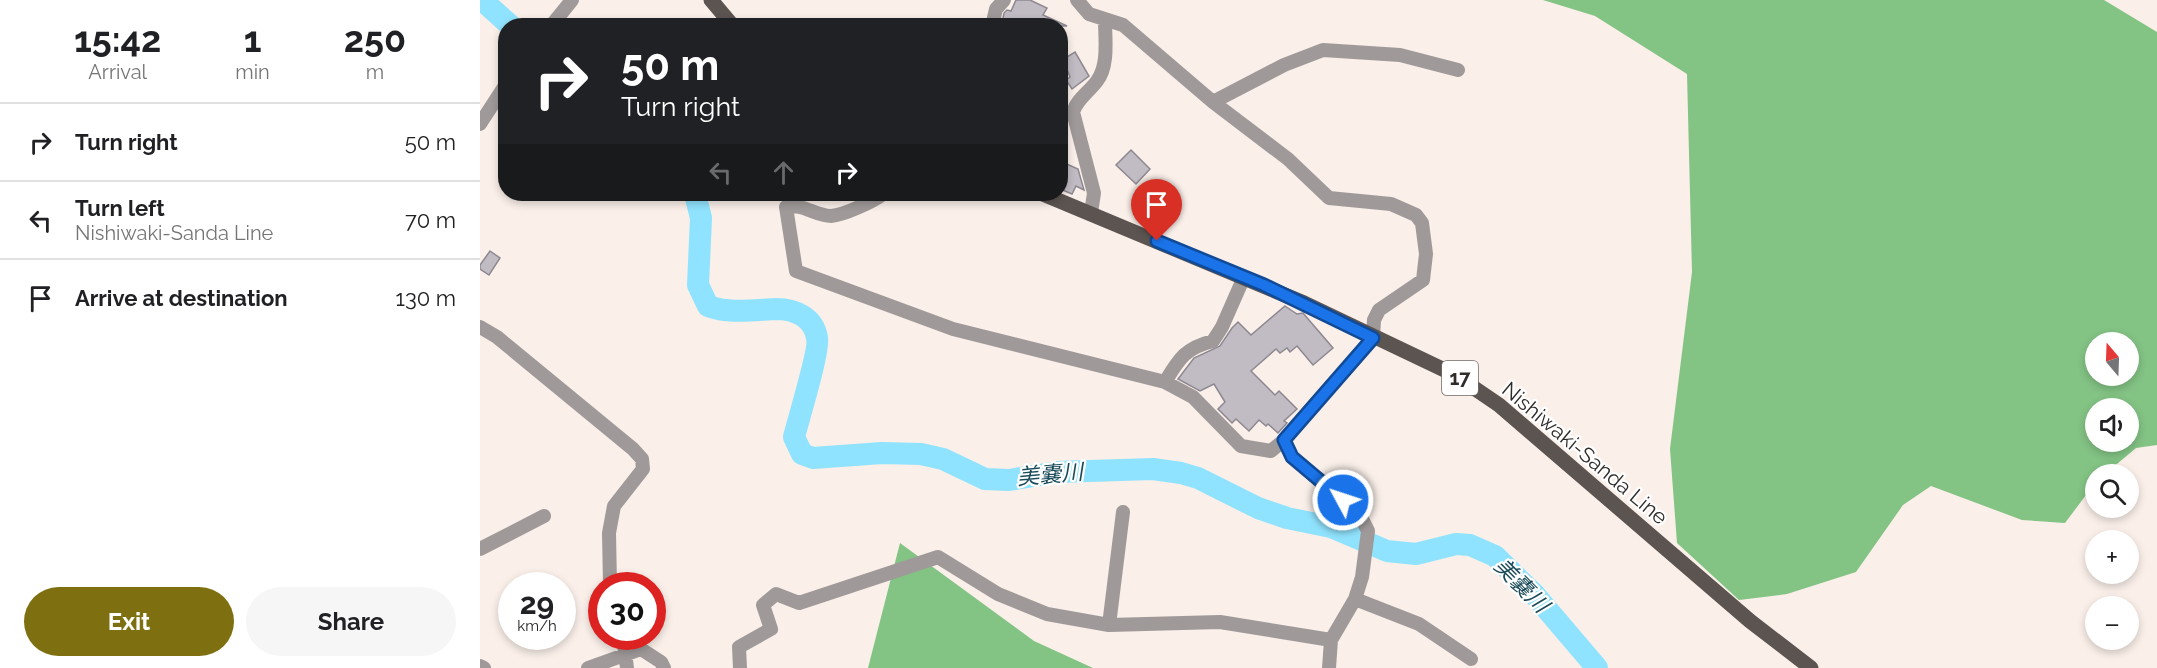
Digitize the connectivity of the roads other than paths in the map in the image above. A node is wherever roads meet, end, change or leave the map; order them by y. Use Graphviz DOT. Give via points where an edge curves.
graph roads {
  1 [pos="711,0"];
  2 [pos="1004,0"];
  3 [pos="1077,0"];
  4 [pos="569,3"];
  5 [pos="557,18"];
  6 [pos="726,18"];
  7 [pos="994,18"];
  8 [pos="1105,20"];
  9 [pos="1458,70"];
  10 [pos="498,96"];
  11 [pos="1213,102"];
  12 [pos="480,124"];
  13 [pos="871,201"];
  14 [pos="1061,201"];
  15 [pos="1091,213"];
  16 [pos="1245,277"];
  17 [pos="480,327"];
  18 [pos="1373,338"];
  19 [pos="1165,382"];
  20 [pos="1284,440"];
  21 [pos="1123,512"];
  22 [pos="544,516"];
  23 [pos="480,549"];
  24 [pos="610,572"];
  25 [pos="1355,599"];
  26 [pos="1109,625"];
  27 [pos="1332,640"];
  28 [pos="625,650"];
  29 [pos="625,653"];
  30 [pos="1471,659"];
  31 [pos="588,668"];
  32 [pos="627,668"];
  33 [pos="664,668"];
  34 [pos="740,668"];
  35 [pos="1329,668"];
  36 [pos="1811,668"];
  1 -- 6 [label="main road"];
  2 -- 7 [label="street"];
  3 -- 8 [label="street" via="1089,14"];
  4 -- 5 [label="street"];
  8 -- 11 [label="street" via="1123,25"];
  8 -- 15 [label="street" via="1105,61 1098,80 1073,112 1095,193"];
  9 -- 11 [label="street" via="1400,55 1323,50 1284,65"];
  10 -- 12 [label="street"];
  11 -- 18 [label="street" via="1288,159 1329,198 1391,204 1416,215 1422,223 1426,254 1423,280 1379,310"];
  13 -- 19 [label="street" via="830,216 796,204 786,207 796,271 953,329"];
  14 -- 15 [label="main road, Nishiwaki-Sanda Line / 17"];
  15 -- 16 [label="main road, Nishiwaki-Sanda Line / 17"];
  16 -- 18 [label="main road, Nishiwaki-Sanda Line / 17"];
  16 -- 19 [label="street" via="1213,341 1183,354"];
  17 -- 24 [label="street" via="642,459 644,469 614,506 609,533"];
  18 -- 20 [label="street"];
  18 -- 36 [label="main road, Nishiwaki-Sanda Line / 17" via="1455,375 1499,405 1750,621"];
  19 -- 20 [label="street" via="1193,397 1241,446 1271,451"];
  20 -- 25 [label="street" via="1292,457 1360,514 1368,531"];
  21 -- 26 [label="street"];
  22 -- 23 [label="street"];
  25 -- 27 [label="street"];
  25 -- 30 [label="street" via="1419,624"];
  26 -- 27 [label="street" via="1220,622"];
  26 -- 34 [label="street" via="1047,614 998,594 938,557 799,603 776,594 763,605 771,629 739,647"];
  27 -- 35 [label="street"];
  28 -- 29 [label="street"];
  29 -- 31 [label="street"];
  29 -- 32 [label="street"];
  29 -- 33 [label="street" via="641,649"];
}
